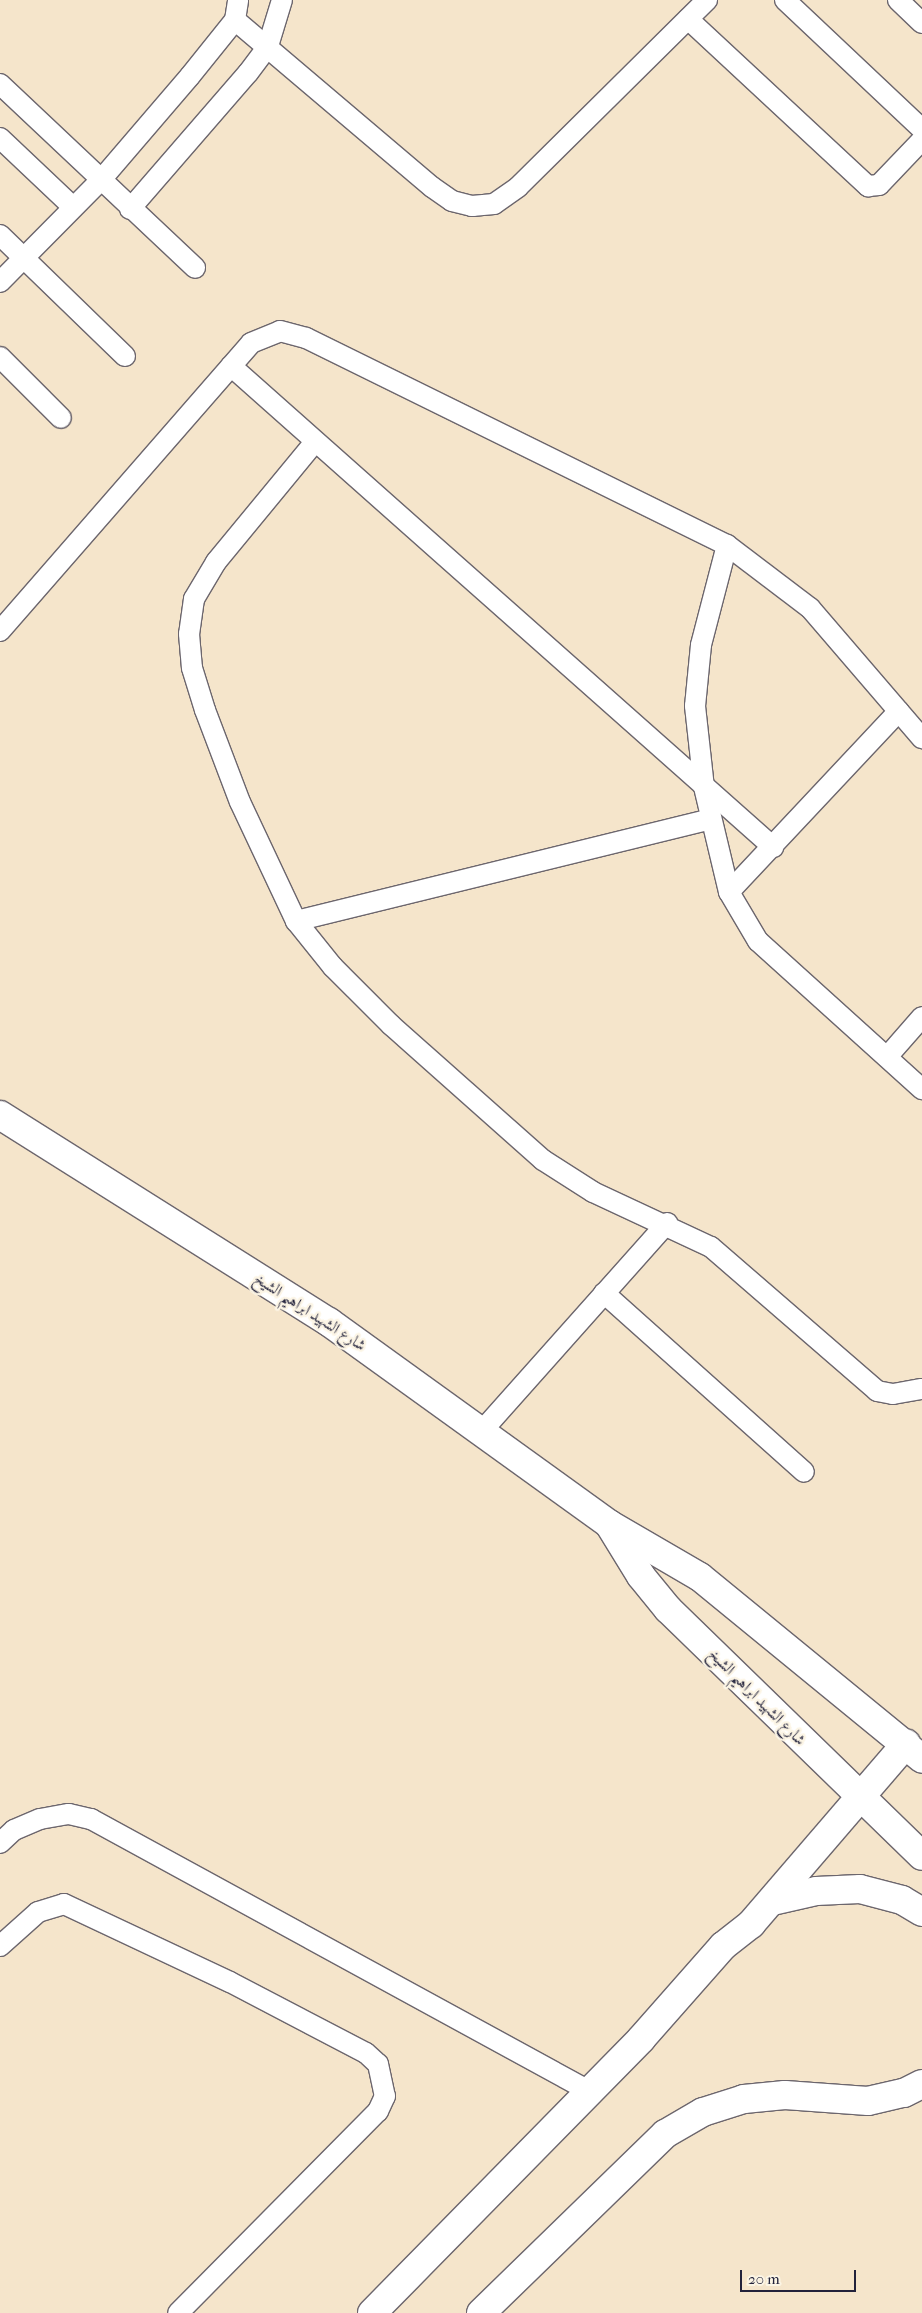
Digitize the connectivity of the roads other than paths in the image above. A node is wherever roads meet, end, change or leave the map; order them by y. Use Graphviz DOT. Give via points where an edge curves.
graph roads {
  1 [pos="238,0"];
  2 [pos="282,0"];
  3 [pos="708,0"];
  4 [pos="785,0"];
  5 [pos="898,0"];
  6 [pos="688,19"];
  7 [pos="235,20"];
  8 [pos="922,23"];
  9 [pos="268,46"];
  10 [pos="0,84"];
  11 [pos="922,129"];
  12 [pos="0,138"];
  13 [pos="922,140"];
  14 [pos="100,181"];
  15 [pos="73,207"];
  16 [pos="130,209"];
  17 [pos="0,235"];
  18 [pos="24,258"];
  19 [pos="195,268"];
  20 [pos="0,282"];
  21 [pos="125,356"];
  22 [pos="0,357"];
  23 [pos="231,366"];
  24 [pos="62,418"];
  25 [pos="314,443"];
  26 [pos="727,545"];
  27 [pos="0,631"];
  28 [pos="899,712"];
  29 [pos="922,738"];
  30 [pos="704,787"];
  31 [pos="711,819"];
  32 [pos="773,847"];
  33 [pos="729,892"];
  34 [pos="296,921"];
  35 [pos="922,1017"];
  36 [pos="887,1057"];
  37 [pos="922,1089"];
  38 [pos="0,1115"];
  39 [pos="667,1223"];
  40 [pos="604,1293"];
  41 [pos="922,1389"];
  42 [pos="480,1432"];
  43 [pos="804,1472"];
  44 [pos="609,1524"];
  45 [pos="914,1752"];
  46 [pos="858,1797"];
  47 [pos="0,1843"];
  48 [pos="922,1856"];
  49 [pos="772,1901"];
  50 [pos="922,1912"];
  51 [pos="0,1946"];
  52 [pos="922,2084"];
  53 [pos="589,2091"];
  54 [pos="178,2313"];
  55 [pos="372,2313"];
  56 [pos="481,2313"];
  1 -- 7 [label="lane"];
  2 -- 9 [label="lane"];
  3 -- 6 [label="lane"];
  4 -- 11 [label="lane"];
  5 -- 8 [label="lane"];
  6 -- 9 [label="lane" via="518,187 494,204 472,206 452,201 432,187"];
  6 -- 13 [label="lane" via="868,186 879,185"];
  7 -- 9 [label="lane"];
  7 -- 14 [label="lane"];
  9 -- 16 [label="lane"];
  10 -- 14 [label="lane"];
  12 -- 15 [label="lane"];
  14 -- 15 [label="lane"];
  14 -- 16 [label="lane"];
  15 -- 18 [label="lane"];
  16 -- 19 [label="lane"];
  17 -- 18 [label="lane"];
  18 -- 20 [label="lane"];
  18 -- 21 [label="lane"];
  22 -- 24 [label="lane"];
  23 -- 25 [label="lane"];
  23 -- 26 [label="lane" via="268,333 291,332"];
  23 -- 27 [label="lane"];
  25 -- 30 [label="lane"];
  25 -- 34 [label="lane" via="216,562 194,599 189,634 192,668 205,710 240,802"];
  26 -- 28 [label="lane" via="810,608"];
  26 -- 30 [label="lane" via="696,673"];
  28 -- 29 [label="lane"];
  28 -- 32 [label="lane"];
  30 -- 31 [label="lane"];
  30 -- 32 [label="lane"];
  31 -- 33 [label="lane"];
  31 -- 34 [label="lane"];
  32 -- 33 [label="lane"];
  33 -- 36 [label="lane" via="758,940"];
  34 -- 39 [label="lane" via="333,967 391,1025 543,1160 593,1192"];
  35 -- 36 [label="lane"];
  36 -- 37 [label="lane"];
  38 -- 42 [label="street, شارع الشهيد ابراهيم الشيخ" via="329,1322"];
  39 -- 40 [label="lane"];
  39 -- 41 [label="lane" via="711,1247 877,1390 893,1394"];
  40 -- 42 [label="lane"];
  40 -- 43 [label="lane"];
  42 -- 44 [label="street, شارع الشهيد ابراهيم الشيخ"];
  44 -- 45 [label="street, شارع الشهيد ابراهيم الشيخ" via="664,1552 700,1577"];
  44 -- 46 [label="street, شارع الشهيد ابراهيم الشيخ" via="641,1576 668,1609"];
  45 -- 46 [label="street"];
  46 -- 48 [label="street, شارع الشهيد ابراهيم الشيخ"];
  46 -- 49 [label="street"];
  47 -- 53 [label="lane" via="14,1830 40,1820 69,1814 91,1819"];
  49 -- 50 [label="street" via="816,1891 860,1889 902,1900"];
  49 -- 53 [label="street" via="723,1946"];
  51 -- 54 [label="lane" via="38,1912 64,1904 239,1986 366,2053 378,2064 385,2096 378,2111"];
  52 -- 56 [label="street" via="904,2093 868,2100 785,2095 744,2099 703,2112 665,2134"];
  53 -- 55 [label="street"];
}
